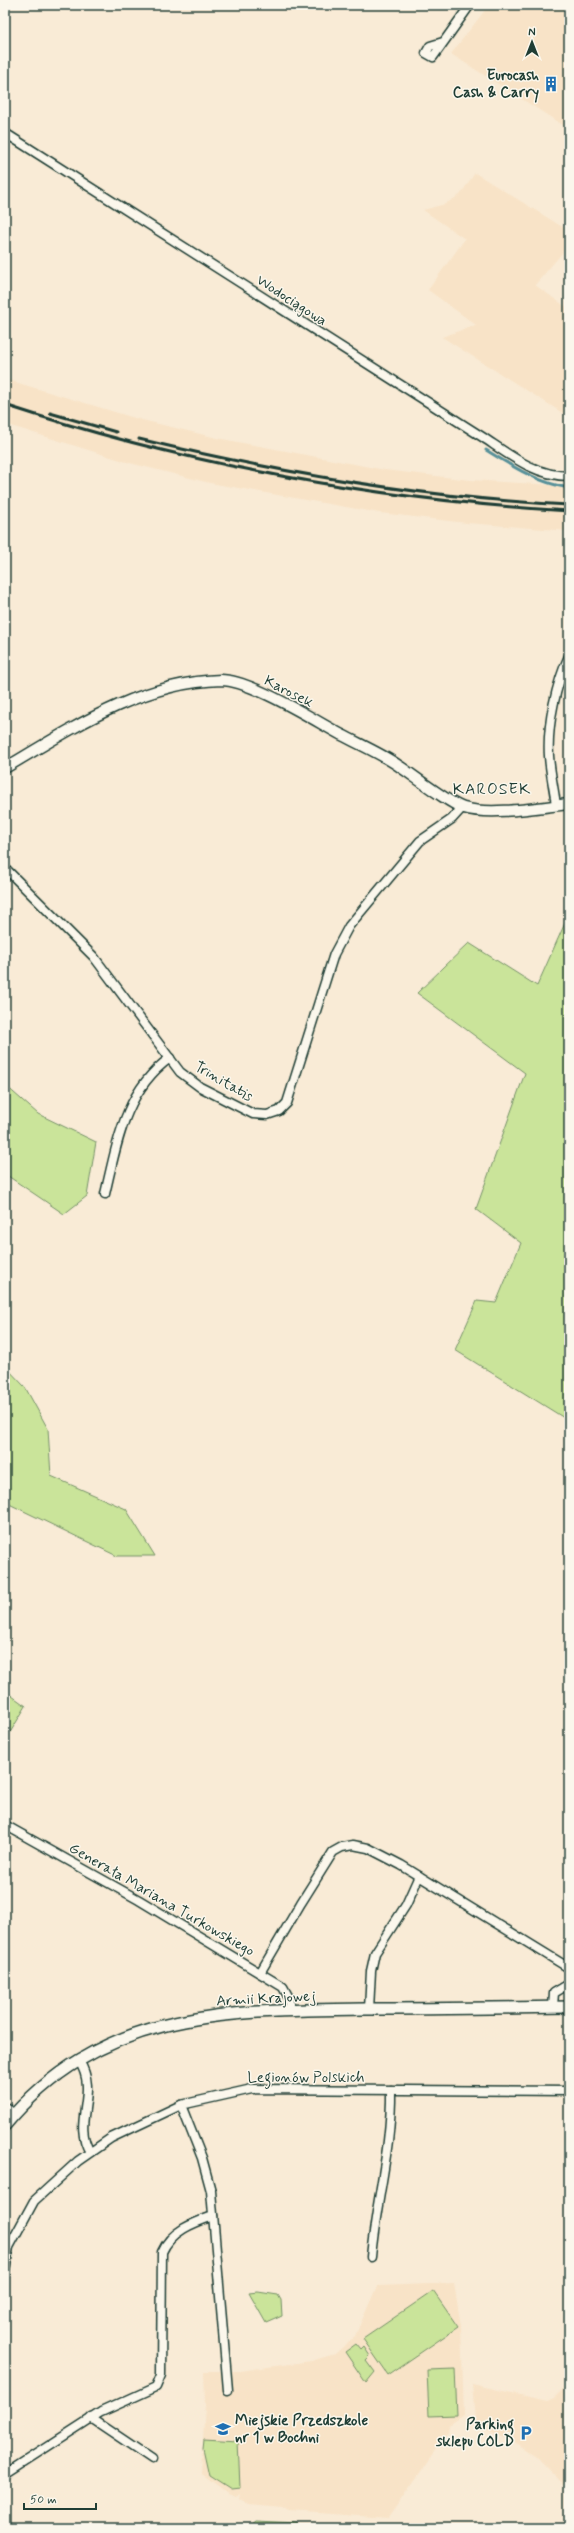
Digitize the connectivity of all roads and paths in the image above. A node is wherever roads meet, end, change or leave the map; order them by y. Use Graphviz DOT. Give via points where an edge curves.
graph roads {
  1 [pos="470,5"];
  2 [pos="443,42"];
  3 [pos="5,133"];
  4 [pos="569,476"];
  5 [pos="569,656"];
  6 [pos="5,768"];
  7 [pos="569,804"];
  8 [pos="556,805"];
  9 [pos="462,808"];
  10 [pos="5,868"];
  11 [pos="170,1058"];
  12 [pos="106,1194"];
  13 [pos="5,1825"];
  14 [pos="420,1876"];
  15 [pos="569,1968"];
  16 [pos="260,1973"];
  17 [pos="569,1984"];
  18 [pos="563,2007"];
  19 [pos="369,2009"];
  20 [pos="289,2010"];
  21 [pos="79,2061"];
  22 [pos="391,2090"];
  23 [pos="569,2091"];
  24 [pos="181,2104"];
  25 [pos="5,2107"];
  26 [pos="14,2114"];
  27 [pos="5,2125"];
  28 [pos="90,2152"];
  29 [pos="213,2216"];
  30 [pos="370,2257"];
  31 [pos="5,2273"];
  32 [pos="228,2390"];
  33 [pos="91,2418"];
  34 [pos="152,2459"];
  35 [pos="5,2474"];
  1 -- 2 [label="street"];
  3 -- 4 [label="street, Wodociągowa" via="478,433 524,465 558,476"];
  5 -- 8 [label="street" via="559,687 550,734 549,755"];
  6 -- 9 [label="street, Karosek" via="88,719 135,698 196,682 223,680 246,686 276,700 388,759"];
  7 -- 8 [label="street, Karosek"];
  8 -- 9 [label="street, Karosek" via="479,811"];
  9 -- 11 [label="street, Trinitatis" via="452,820 420,842 349,926 334,954 287,1102 279,1111 267,1115 252,1114 230,1104 180,1072"];
  10 -- 11 [label="street, Trinitatis" via="94,957"];
  11 -- 12 [label="street" via="157,1067 144,1082 126,1113"];
  13 -- 16 [label="street, Generała Mariana Turkowskiego" via="139,1900"];
  14 -- 15 [label="street"];
  14 -- 16 [label="street" via="368,1848 353,1845 333,1852"];
  14 -- 19 [label="street" via="406,1905 375,1953 371,1971"];
  16 -- 20 [label="street, Generała Mariana Turkowskiego" via="284,1987 289,1998"];
  17 -- 18 [label="street" via="554,1992"];
  18 -- 19 [label="main road, Armii Krajowej"];
  19 -- 20 [label="main road, Armii Krajowej"];
  20 -- 21 [label="main road, Armii Krajowej" via="223,2013 177,2021 139,2032 102,2047"];
  21 -- 26 [label="main road, Armii Krajowej" via="51,2081"];
  21 -- 28 [label="street" via="87,2075 88,2089 82,2129 84,2142"];
  22 -- 23 [label="street, Legionów Polskich"];
  22 -- 24 [label="street, Legionów Polskich" via="252,2089"];
  22 -- 30 [label="street" via="390,2127 374,2213"];
  24 -- 28 [label="street, Legionów Polskich" via="111,2138"];
  24 -- 29 [label="street" via="207,2172"];
  25 -- 26 [label="street"];
  26 -- 27 [label="main road, Armii Krajowej"];
  28 -- 31 [label="street, Legionów Polskich" via="34,2201 9,2247"];
  29 -- 32 [label="street"];
  29 -- 33 [label="street" via="197,2221 177,2233 165,2244 162,2252 162,2375 159,2383 150,2391"];
  33 -- 34 [label="street"];
  33 -- 35 [label="street"];
}
